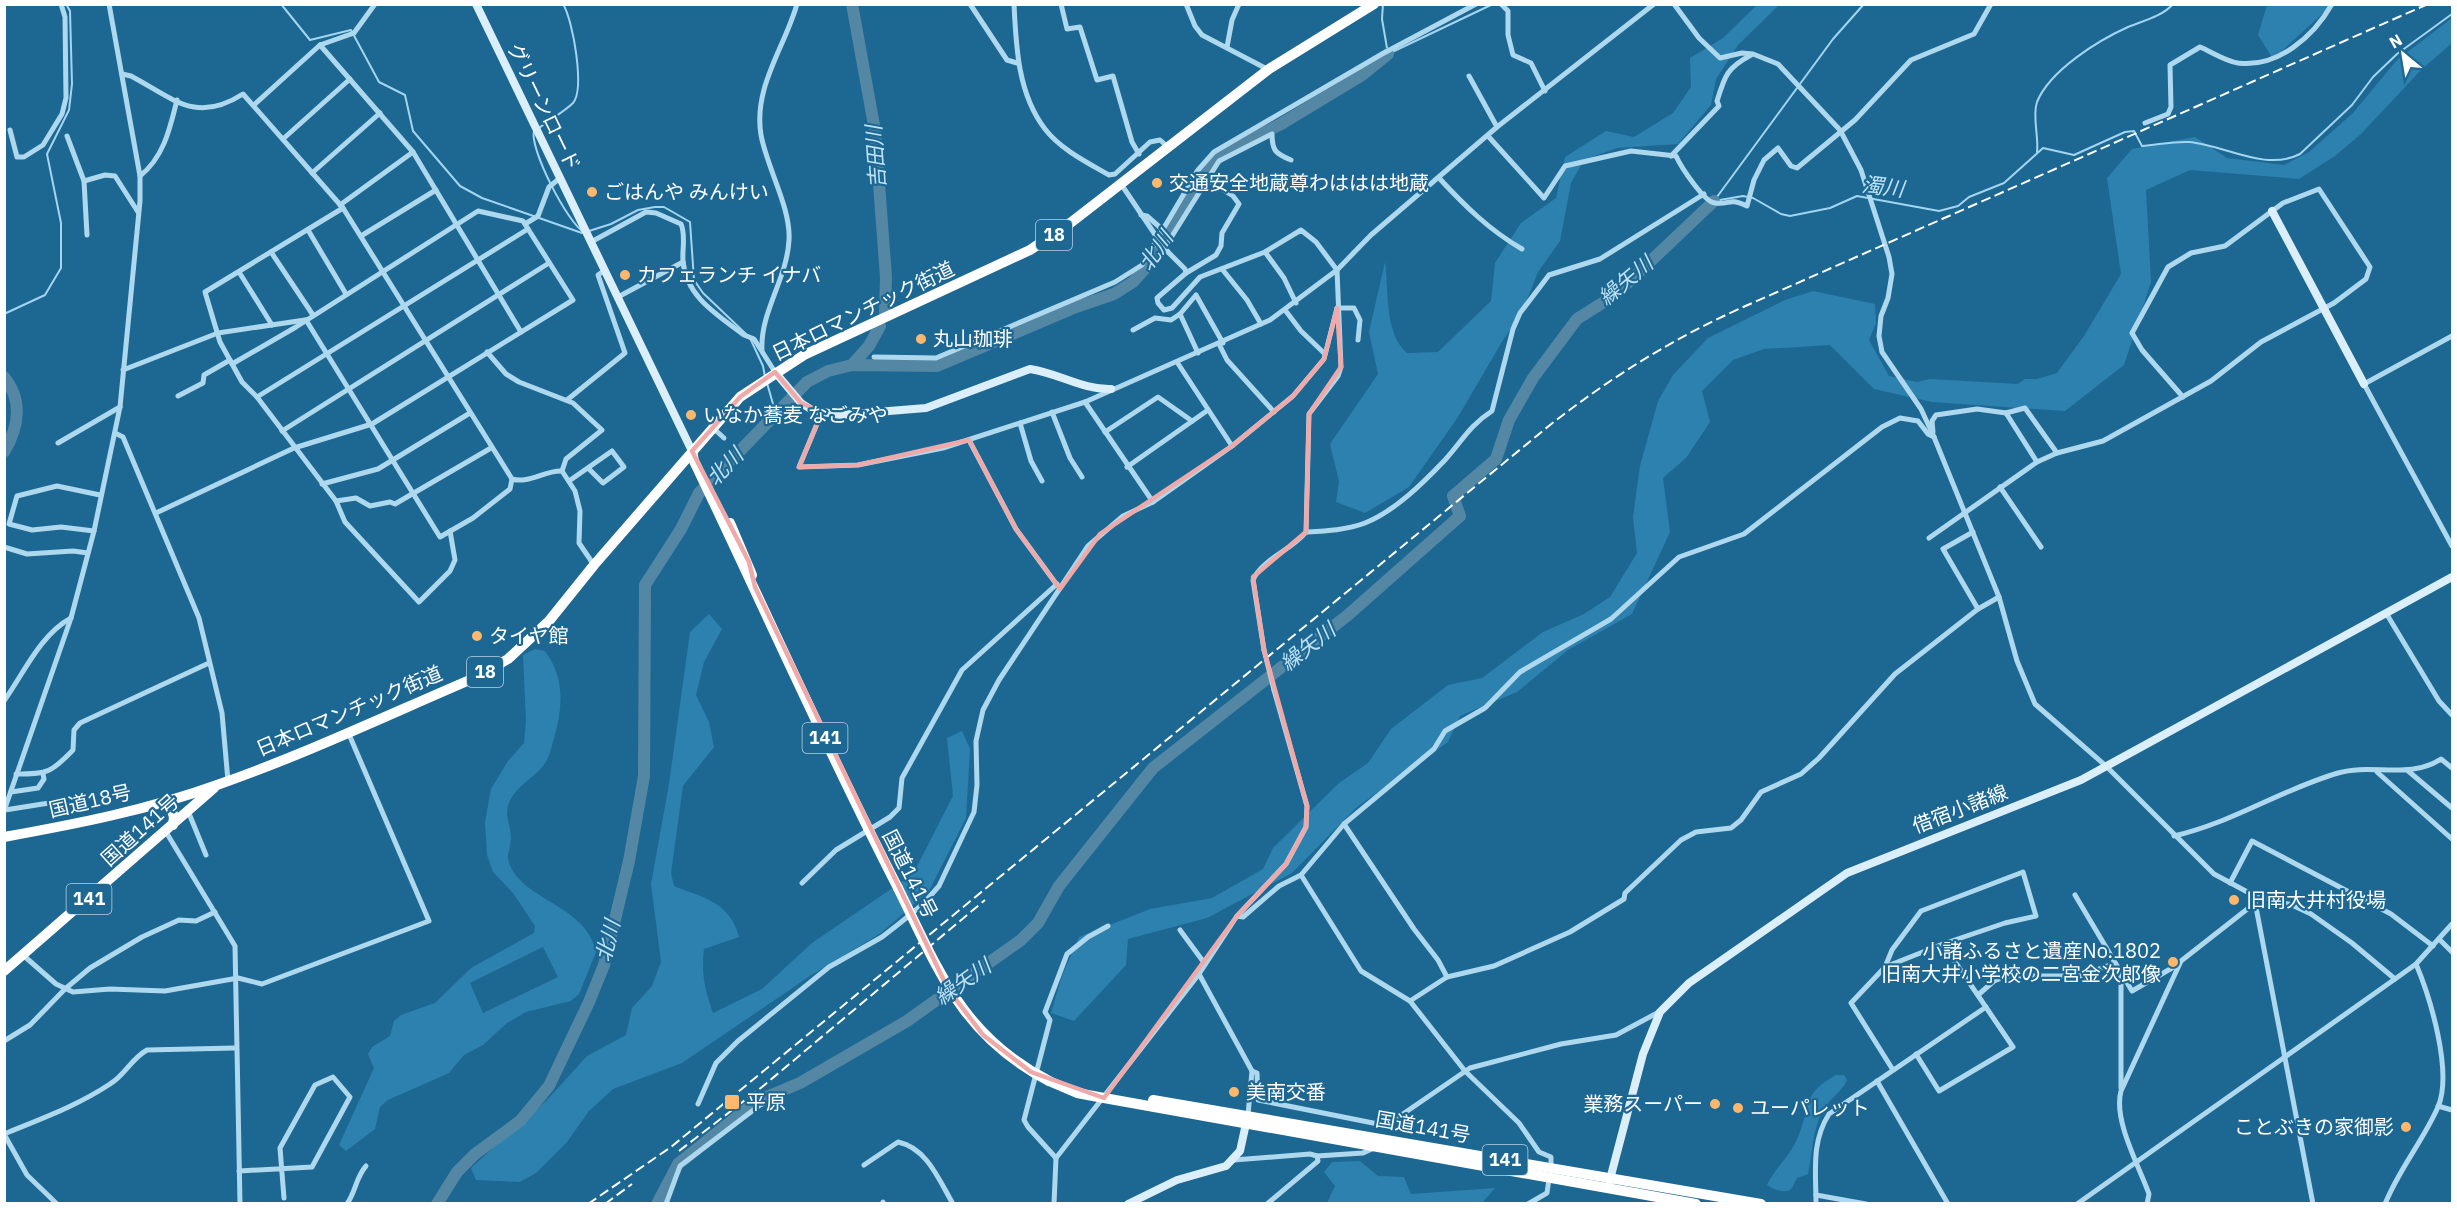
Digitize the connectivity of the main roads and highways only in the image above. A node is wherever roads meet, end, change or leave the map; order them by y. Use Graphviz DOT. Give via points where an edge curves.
graph roads {
  1 [pos="476,4"];
  2 [pos="1374,4"];
  3 [pos="2272,211"];
  4 [pos="775,372"];
  5 [pos="2364,384"];
  6 [pos="1111,389"];
  7 [pos="692,451"];
  8 [pos="2452,577"];
  9 [pos="217,786"];
  10 [pos="158,804"];
  11 [pos="169,829"];
  12 [pos="4,837"];
  13 [pos="4,971"];
  14 [pos="1247,1120"];
  15 [pos="1550,1173"];
  16 [pos="1609,1183"];
  17 [pos="1128,1203"];
  18 [pos="1689,1203"];
  19 [pos="1761,1203"];
  1 -- 7 [label="main road, グリーンロード"];
  2 -- 4 [label="highway, 日本ロマンチック街道 / 18" via="1269,69 1030,250 826,344"];
  3 -- 5 [label="main road"];
  4 -- 6 [label="main road" via="801,403 840,415 926,408 1030,369 1096,390"];
  4 -- 7 [label="highway, 日本ロマンチック街道 / 18" via="740,397"];
  7 -- 9 [label="highway, 日本ロマンチック街道 / 18" via="549,621 508,659 479,676"];
  7 -- 14 [label="highway, 国道141号 / 141, bridge" via="868,830 948,989 973,1024 1012,1060 1077,1093 1109,1099 1129,1097"];
  8 -- 16 [label="main road, 借宿小諸線" via="2081,780 1847,873 1689,983 1660,1012 1642,1054"];
  9 -- 10 [label="highway, 国道18号 / 18"];
  9 -- 11 [label="highway, 国道141号 / 141"];
  10 -- 11 [label="highway" via="171,808 174,817"];
  10 -- 12 [label="highway, 国道18号 / 18"];
  11 -- 13 [label="highway, 国道141号 / 141"];
  14 -- 15 [label="highway, 国道141号 / 141"];
  14 -- 15 [label="highway, 国道141号 / 141" via="1375,1148"];
  14 -- 17 [label="main road" via="1240,1151 1226,1167 1178,1180"];
  15 -- 16 [label="highway, 国道141号 / 141"];
  16 -- 18 [label="highway, 国道141号 / 141"];
  16 -- 19 [label="highway, 国道141号 / 141"];
}
